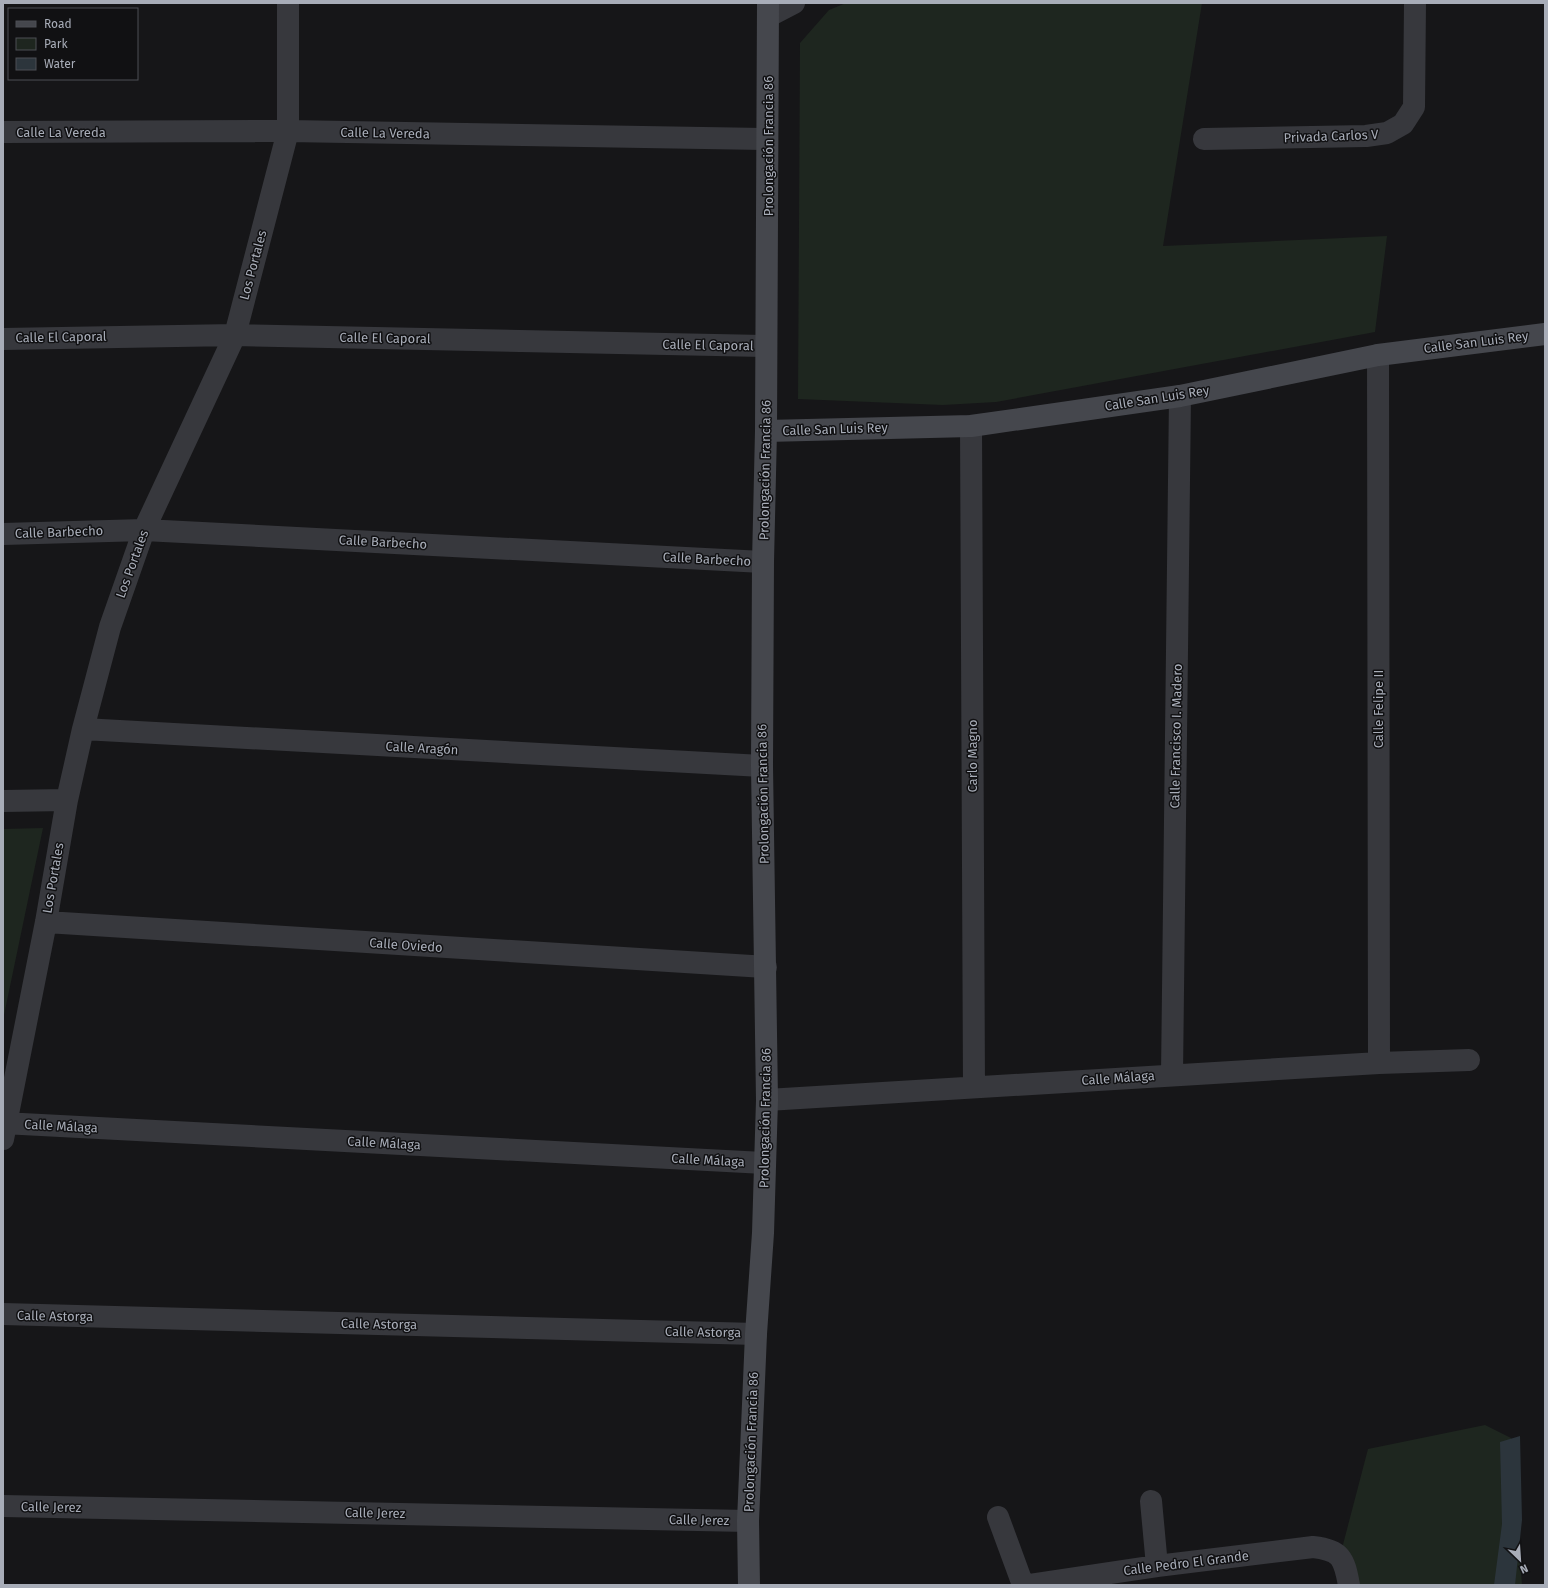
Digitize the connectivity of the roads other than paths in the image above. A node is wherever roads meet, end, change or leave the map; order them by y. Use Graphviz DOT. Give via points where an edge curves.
graph roads {
  1 [pos="288,3"];
  2 [pos="794,3"];
  3 [pos="1415,3"];
  4 [pos="768,10"];
  5 [pos="288,131"];
  6 [pos="3,132"];
  7 [pos="768,139"];
  8 [pos="1204,139"];
  9 [pos="1545,334"];
  10 [pos="235,335"];
  11 [pos="3,338"];
  12 [pos="766,346"];
  13 [pos="1378,355"];
  14 [pos="1180,396"];
  15 [pos="970,426"];
  16 [pos="766,431"];
  17 [pos="144,530"];
  18 [pos="3,534"];
  19 [pos="763,562"];
  20 [pos="83,729"];
  21 [pos="762,766"];
  22 [pos="67,800"];
  23 [pos="3,801"];
  24 [pos="46,922"];
  25 [pos="766,967"];
  26 [pos="1469,1060"];
  27 [pos="1379,1063"];
  28 [pos="1172,1075"];
  29 [pos="974,1087"];
  30 [pos="767,1100"];
  31 [pos="4,1128"];
  32 [pos="765,1163"];
  33 [pos="3,1314"];
  34 [pos="756,1334"];
  35 [pos="1151,1501"];
  36 [pos="3,1506"];
  37 [pos="998,1517"];
  38 [pos="748,1521"];
  39 [pos="1157,1566"];
  40 [pos="748,1585"];
  41 [pos="1023,1585"];
  42 [pos="1030,1585"];
  43 [pos="1350,1585"];
  1 -- 5 [label="street, Los Portales"];
  2 -- 4 [label="street"];
  3 -- 8 [label="street, Privada Carlos V" via="1414,107 1403,124 1387,133 1366,136"];
  4 -- 7 [label="street, Prolongación Francia 86"];
  5 -- 6 [label="street, Calle La Vereda"];
  5 -- 7 [label="street, Calle La Vereda"];
  5 -- 10 [label="street, Los Portales"];
  7 -- 12 [label="street, Prolongación Francia 86"];
  9 -- 13 [label="street, Calle San Luis Rey"];
  10 -- 11 [label="street, Calle El Caporal"];
  10 -- 12 [label="street, Calle El Caporal"];
  10 -- 17 [label="street, Los Portales"];
  12 -- 16 [label="street, Prolongación Francia 86"];
  13 -- 14 [label="street, Calle San Luis Rey"];
  13 -- 27 [label="street, Calle Felipe II"];
  14 -- 15 [label="street, Calle San Luis Rey"];
  14 -- 28 [label="street, Calle Francisco I. Madero"];
  15 -- 16 [label="street, Calle San Luis Rey"];
  15 -- 29 [label="street, Carlo Magno"];
  16 -- 19 [label="street, Prolongación Francia 86"];
  17 -- 18 [label="street, Calle Barbecho"];
  17 -- 19 [label="street, Calle Barbecho"];
  17 -- 20 [label="street, Los Portales" via="110,627"];
  19 -- 21 [label="street, Prolongación Francia 86"];
  20 -- 21 [label="street, Calle Aragón"];
  20 -- 22 [label="street, Los Portales"];
  21 -- 25 [label="street, Prolongación Francia 86"];
  22 -- 23 [label="street"];
  22 -- 24 [label="street, Los Portales"];
  24 -- 25 [label="street, Calle Oviedo"];
  24 -- 31 [label="street, Los Portales"];
  25 -- 30 [label="street, Prolongación Francia 86"];
  26 -- 27 [label="street, Calle Málaga"];
  27 -- 28 [label="street, Calle Málaga"];
  28 -- 29 [label="street, Calle Málaga"];
  29 -- 30 [label="street, Calle Málaga"];
  30 -- 32 [label="street, Prolongación Francia 86"];
  31 -- 32 [label="street, Calle Málaga"];
  32 -- 34 [label="street, Prolongación Francia 86"];
  33 -- 34 [label="street, Calle Astorga"];
  34 -- 38 [label="street, Prolongación Francia 86"];
  35 -- 39 [label="street"];
  36 -- 38 [label="street, Calle Jerez"];
  37 -- 41 [label="street"];
  38 -- 40 [label="street, Prolongación Francia 86"];
  39 -- 42 [label="street, Calle Pedro El Grande"];
  39 -- 43 [label="street, Calle Pedro El Grande" via="1313,1547 1329,1549 1340,1556"];
}
